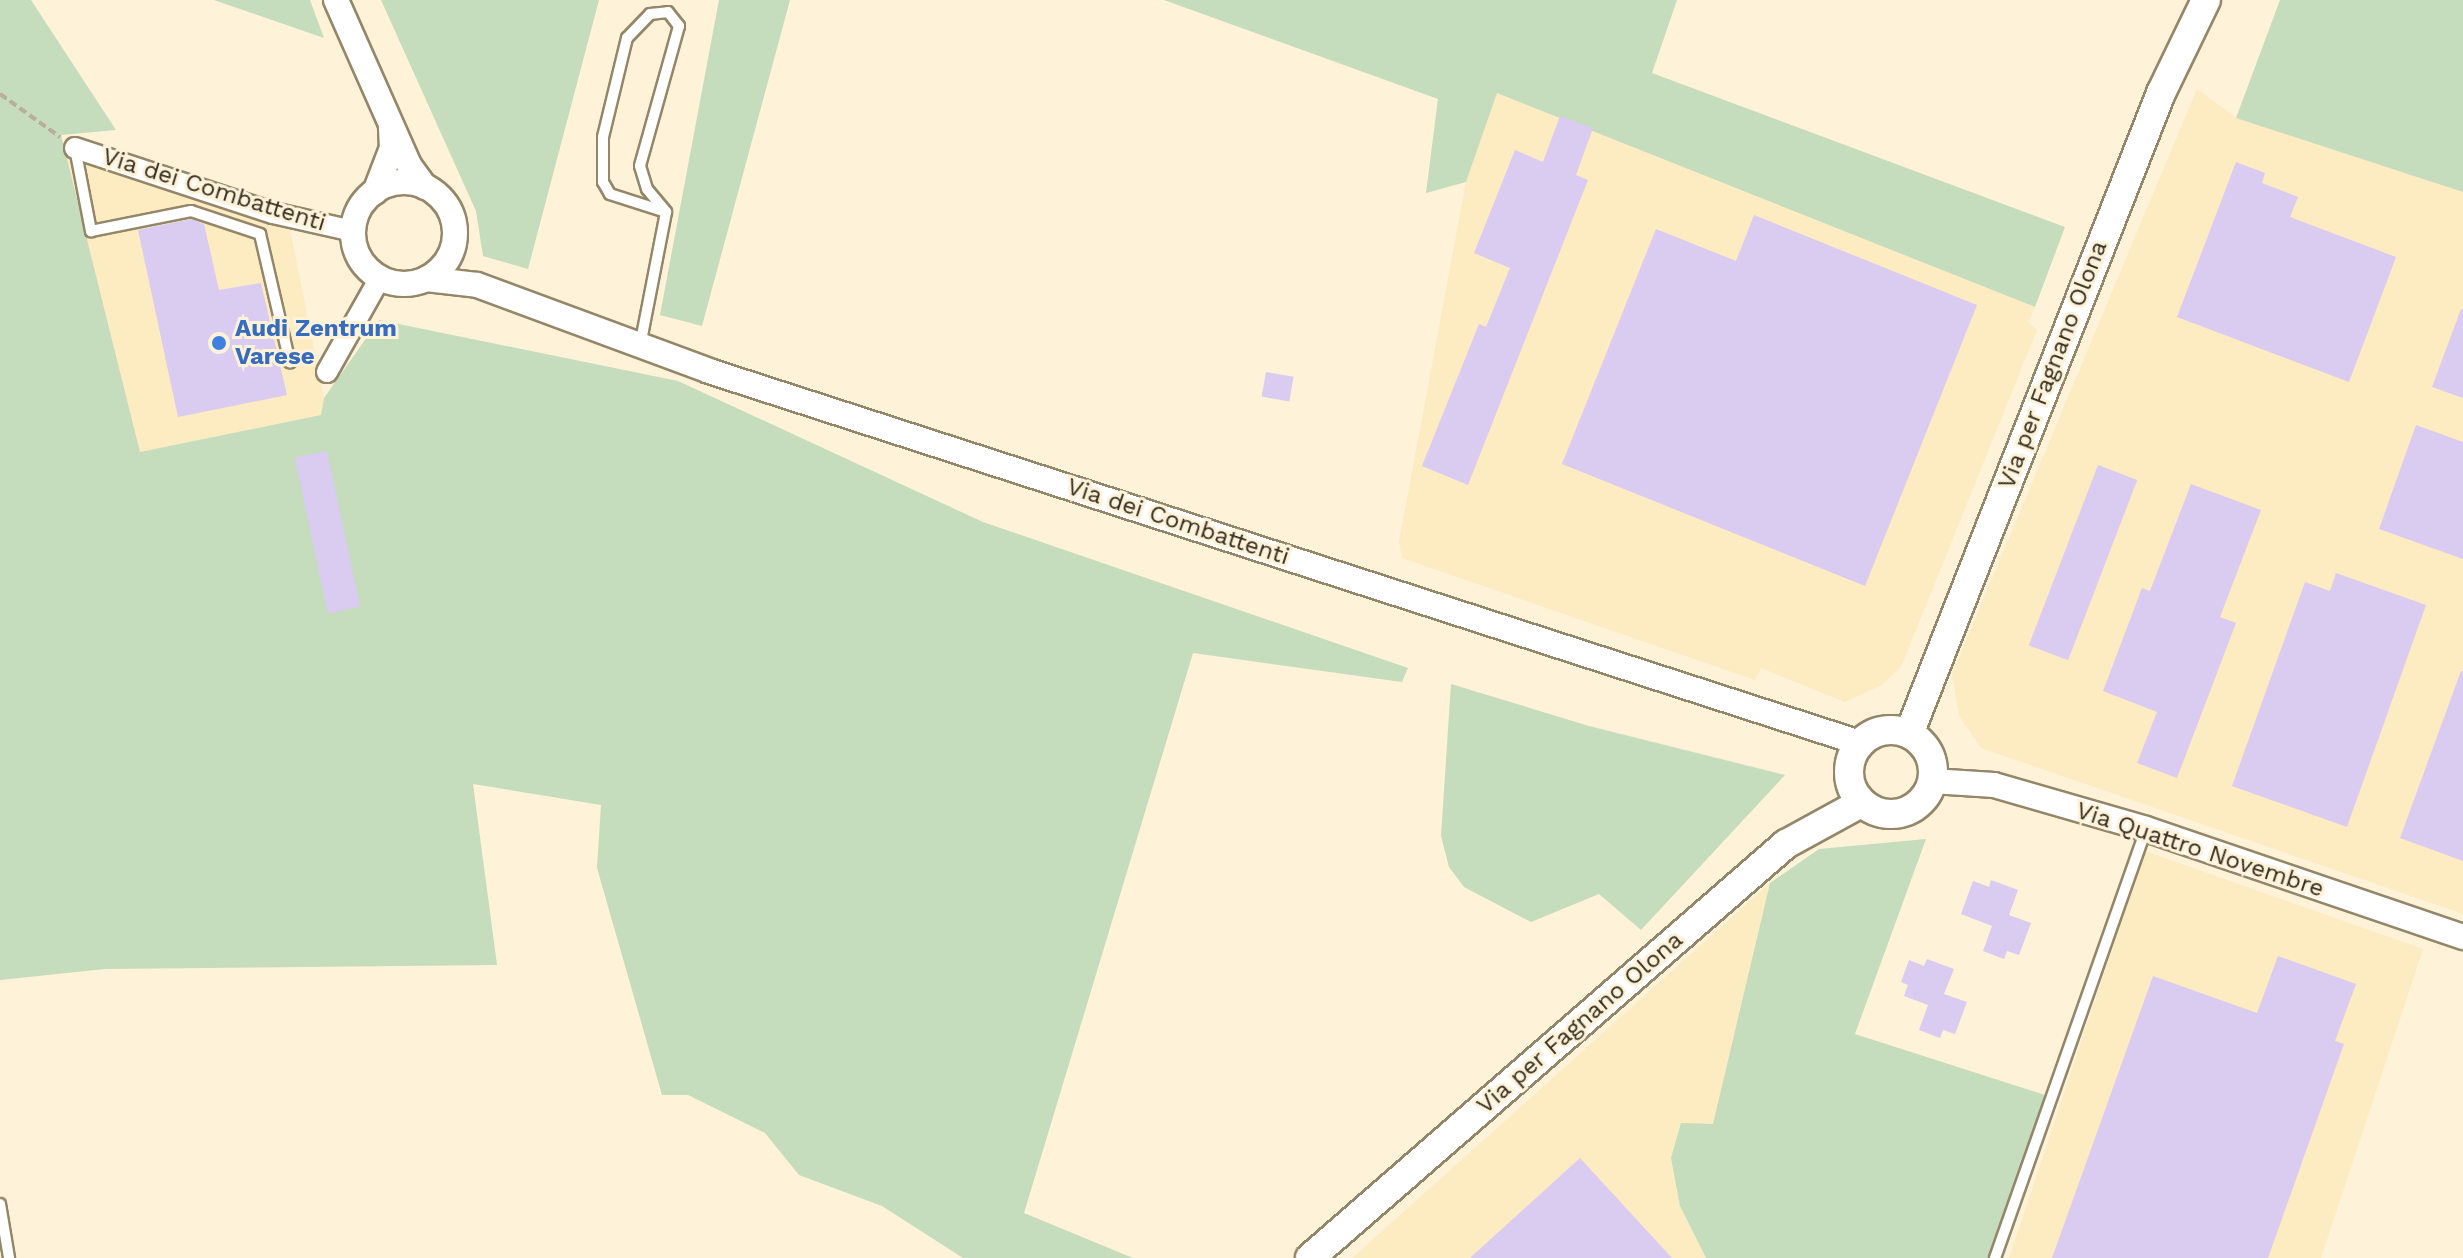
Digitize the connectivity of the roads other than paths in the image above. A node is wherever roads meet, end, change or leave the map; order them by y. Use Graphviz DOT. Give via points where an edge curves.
graph roads {
  1 [pos="336,0"];
  2 [pos="2206,0"];
  3 [pos="390,124"];
  4 [pos="75,148"];
  5 [pos="425,187"];
  6 [pos="375,192"];
  7 [pos="666,212"];
  8 [pos="273,213"];
  9 [pos="353,231"];
  10 [pos="260,234"];
  11 [pos="454,241"];
  12 [pos="380,278"];
  13 [pos="426,279"];
  14 [pos="499,293"];
  15 [pos="640,346"];
  16 [pos="290,363"];
  17 [pos="327,372"];
  18 [pos="1909,734"];
  19 [pos="1860,743"];
  20 [pos="1932,781"];
  21 [pos="1861,803"];
  22 [pos="2146,829"];
  23 [pos="2463,937"];
  24 [pos="0,1204"];
  25 [pos="9,1258"];
  26 [pos="1310,1258"];
  27 [pos="1995,1258"];
  1 -- 3 [label="street, Via dei Combattenti"];
  2 -- 18 [label="main road, Via per Fagnano Olona" via="2161,93"];
  3 -- 5 [label="street, Via dei Combattenti"];
  3 -- 6 [label="street, Via dei Combattenti" via="392,148"];
  4 -- 8 [label="street, Via dei Combattenti"];
  4 -- 10 [label="lane" via="91,231 191,211"];
  5 -- 6 [label="street" via="404,183"];
  5 -- 11 [label="street, Via dei Combattenti" via="448,209"];
  6 -- 9 [label="street, Via dei Combattenti" via="361,205"];
  7 -- 7 [label="lane" via="647,189 640,166 679,26 668,12 650,14 627,38 603,137 603,182 610,194"];
  7 -- 15 [label="lane"];
  8 -- 9 [label="street, Via dei Combattenti"];
  8 -- 10 [label="lane"];
  9 -- 12 [label="street, Via dei Combattenti" via="363,263"];
  10 -- 16 [label="lane"];
  11 -- 13 [label="street" via="444,264"];
  11 -- 14 [label="street, Via dei Combattenti" via="481,279"];
  12 -- 13 [label="street, Via dei Combattenti" via="411,284"];
  12 -- 17 [label="street"];
  13 -- 14 [label="street, Via dei Combattenti"];
  14 -- 15 [label="street, Via dei Combattenti"];
  15 -- 19 [label="street, Via dei Combattenti"];
  18 -- 19 [label="main road" via="1883,731"];
  18 -- 20 [label="main road" via="1929,754"];
  19 -- 21 [label="main road" via="1849,780"];
  20 -- 21 [label="main road" via="1909,810 1884,814"];
  20 -- 22 [label="street, Via Quattro Novembre" via="1994,785"];
  21 -- 26 [label="main road, Via per Fagnano Olona" via="1786,844"];
  22 -- 23 [label="street, Via Quattro Novembre"];
  22 -- 27 [label="lane"];
  24 -- 25 [label="lane"];
}
